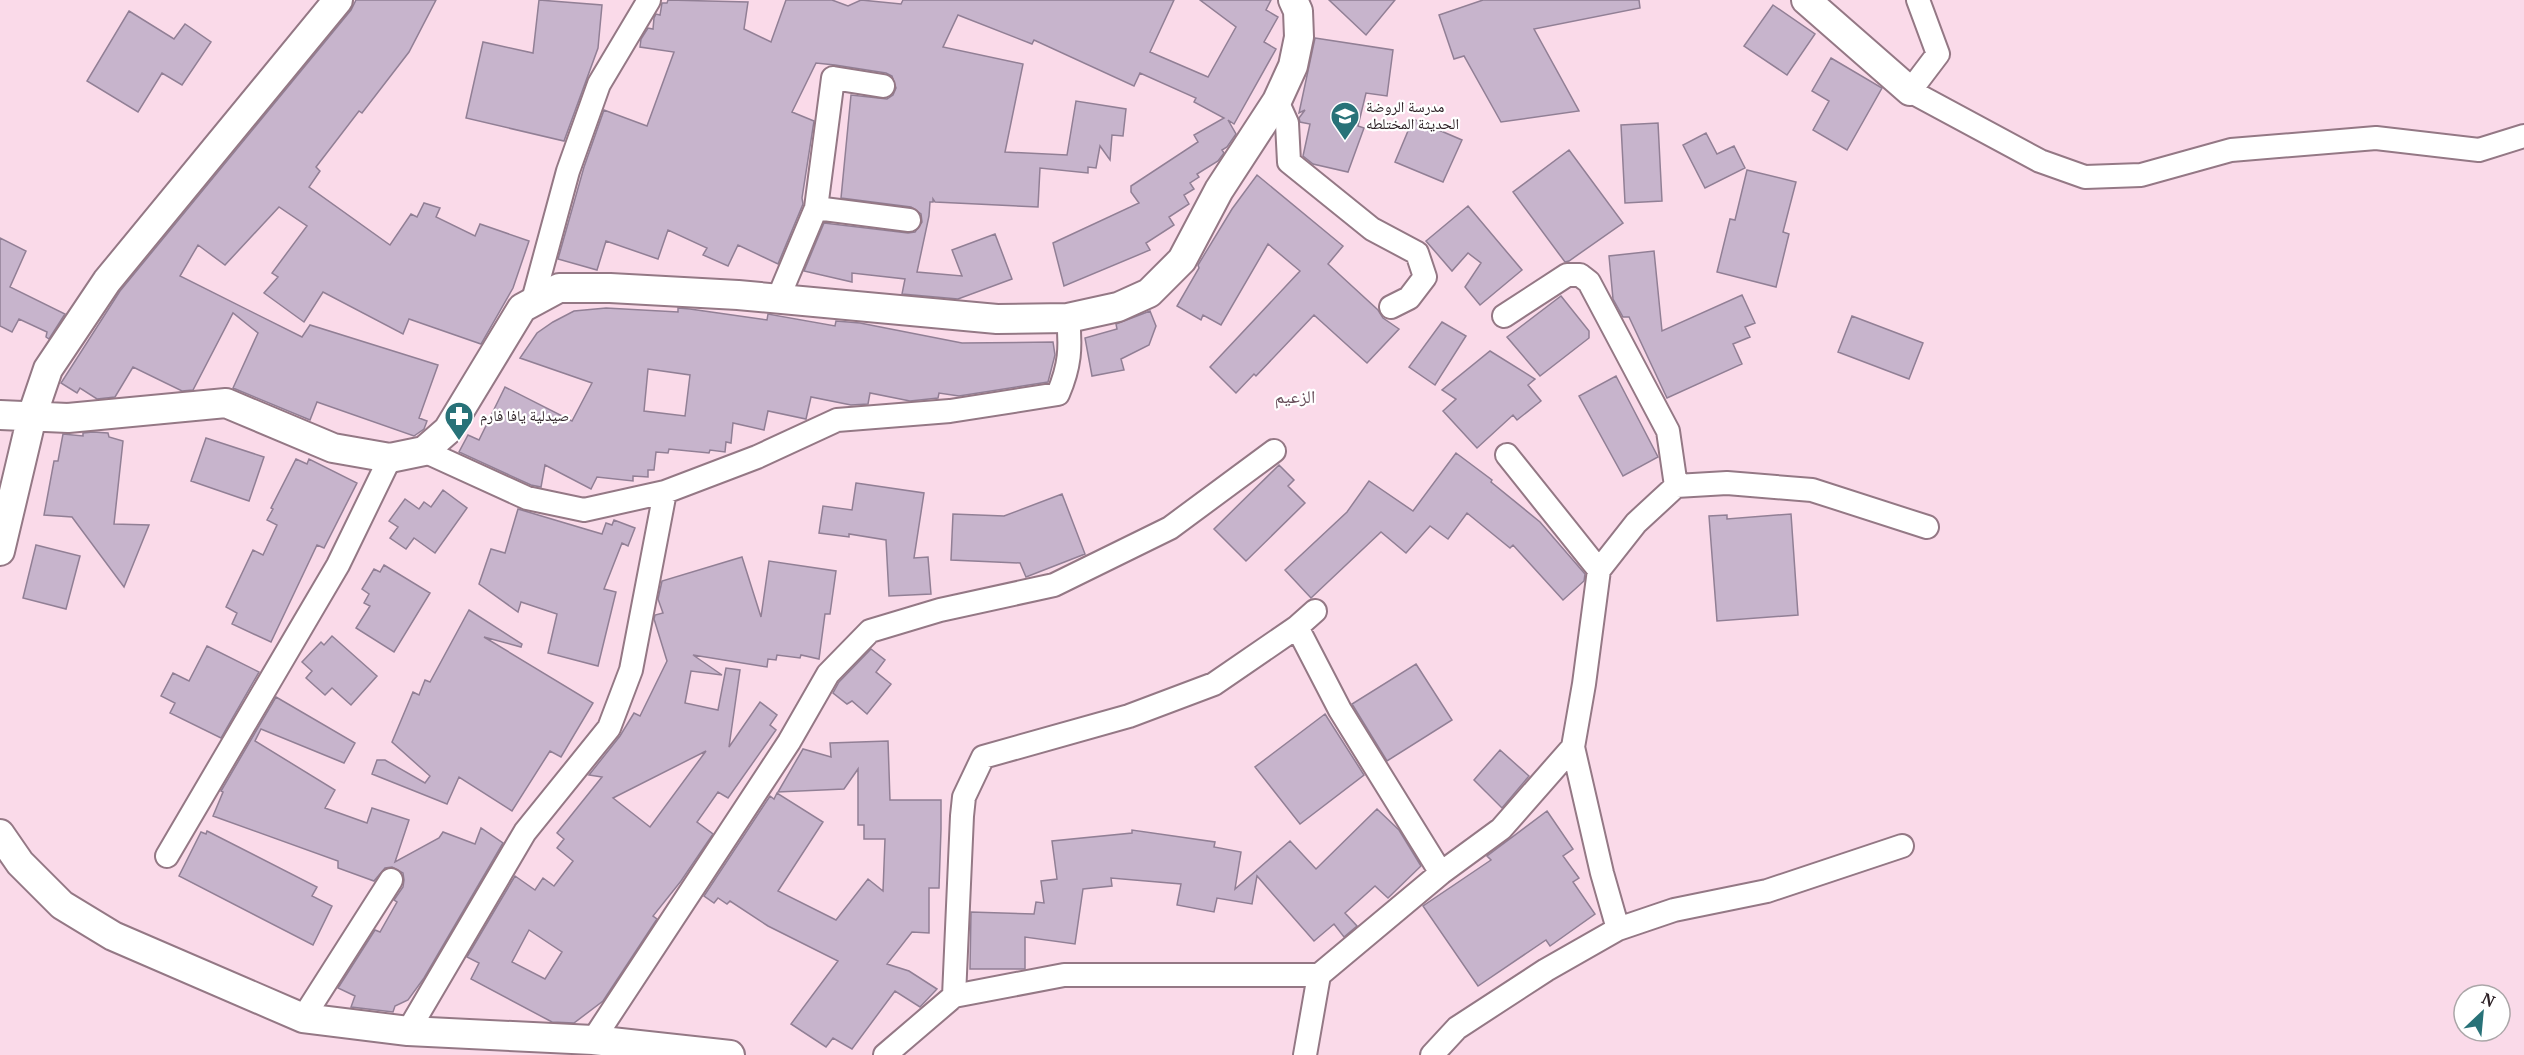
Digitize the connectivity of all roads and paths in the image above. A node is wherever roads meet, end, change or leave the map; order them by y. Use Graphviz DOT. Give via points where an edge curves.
graph roads {
  1 [pos="338,0"];
  2 [pos="650,0"];
  3 [pos="1293,0"];
  4 [pos="1806,0"];
  5 [pos="1918,0"];
  6 [pos="883,86"];
  7 [pos="1910,91"];
  8 [pos="1277,100"];
  9 [pos="2524,136"];
  10 [pos="816,207"];
  11 [pos="909,220"];
  12 [pos="777,301"];
  13 [pos="532,304"];
  14 [pos="1391,307"];
  15 [pos="1504,316"];
  16 [pos="1068,318"];
  17 [pos="0,415"];
  18 [pos="32,416"];
  19 [pos="424,451"];
  20 [pos="1274,451"];
  21 [pos="1507,455"];
  22 [pos="390,458"];
  23 [pos="1676,486"];
  24 [pos="665,492"];
  25 [pos="1928,527"];
  26 [pos="0,551"];
  27 [pos="1599,570"];
  28 [pos="1315,611"];
  29 [pos="1297,627"];
  30 [pos="1573,747"];
  31 [pos="0,834"];
  32 [pos="1902,846"];
  33 [pos="167,856"];
  34 [pos="1441,873"];
  35 [pos="391,880"];
  36 [pos="1618,930"];
  37 [pos="1319,975"];
  38 [pos="954,996"];
  39 [pos="303,1018"];
  40 [pos="408,1031"];
  41 [pos="592,1040"];
  42 [pos="730,1055"];
  43 [pos="885,1055"];
  44 [pos="1305,1055"];
  45 [pos="1432,1055"];
  1 -- 18 [label="street" via="107,281 48,369"];
  2 -- 13 [label="street" via="599,84 568,171"];
  3 -- 8 [label="street" via="1298,11 1299,37 1293,66"];
  4 -- 7 [label="street"];
  5 -- 7 [label="street" via="1938,54"];
  6 -- 10 [label="street" via="833,78"];
  7 -- 9 [label="street" via="2040,161 2085,177 2141,175 2231,150 2376,138 2479,150"];
  8 -- 14 [label="street" via="1287,123 1289,162 1372,229 1417,253 1425,277 1409,298"];
  8 -- 16 [label="street" via="1219,190 1182,260 1149,293 1118,308"];
  10 -- 11 [label="street"];
  10 -- 12 [label="street"];
  12 -- 13 [label="street" via="559,288"];
  12 -- 16 [label="street" via="996,319"];
  13 -- 19 [label="street" via="522,308 448,430"];
  15 -- 23 [label="street" via="1567,275 1580,275 1589,282 1668,431"];
  16 -- 24 [label="street" via="1068,369 1058,394 950,411 837,420 757,457"];
  17 -- 18 [label="street"];
  18 -- 22 [label="street" via="68,418 226,403 333,448"];
  18 -- 26 [label="street"];
  19 -- 22 [label="street"];
  19 -- 24 [label="street" via="527,498 584,510"];
  20 -- 41 [label="street" via="1170,528 1054,585 940,610 870,631 828,674 789,742"];
  21 -- 27 [label="street"];
  22 -- 33 [label="street" via="338,565"];
  23 -- 25 [label="street" via="1727,483 1812,490"];
  23 -- 27 [label="street" via="1636,523"];
  24 -- 40 [label="street" via="631,670 609,728 525,832"];
  27 -- 30 [label="street"];
  28 -- 29 [label="street"];
  29 -- 34 [label="street" via="1340,710"];
  29 -- 38 [label="street" via="1214,684 1129,716 983,757 964,797"];
  30 -- 34 [label="street" via="1501,829"];
  30 -- 36 [label="street"];
  31 -- 39 [label="street" via="20,863 62,905 113,936"];
  32 -- 36 [label="street" via="1767,891 1674,910"];
  34 -- 37 [label="street"];
  35 -- 39 [label="street"];
  36 -- 45 [label="street" via="1546,970 1457,1028"];
  37 -- 38 [label="street" via="1064,975"];
  37 -- 44 [label="street"];
  38 -- 43 [label="street"];
  39 -- 40 [label="street"];
  40 -- 41 [label="street"];
  41 -- 42 [label="street"];
}
